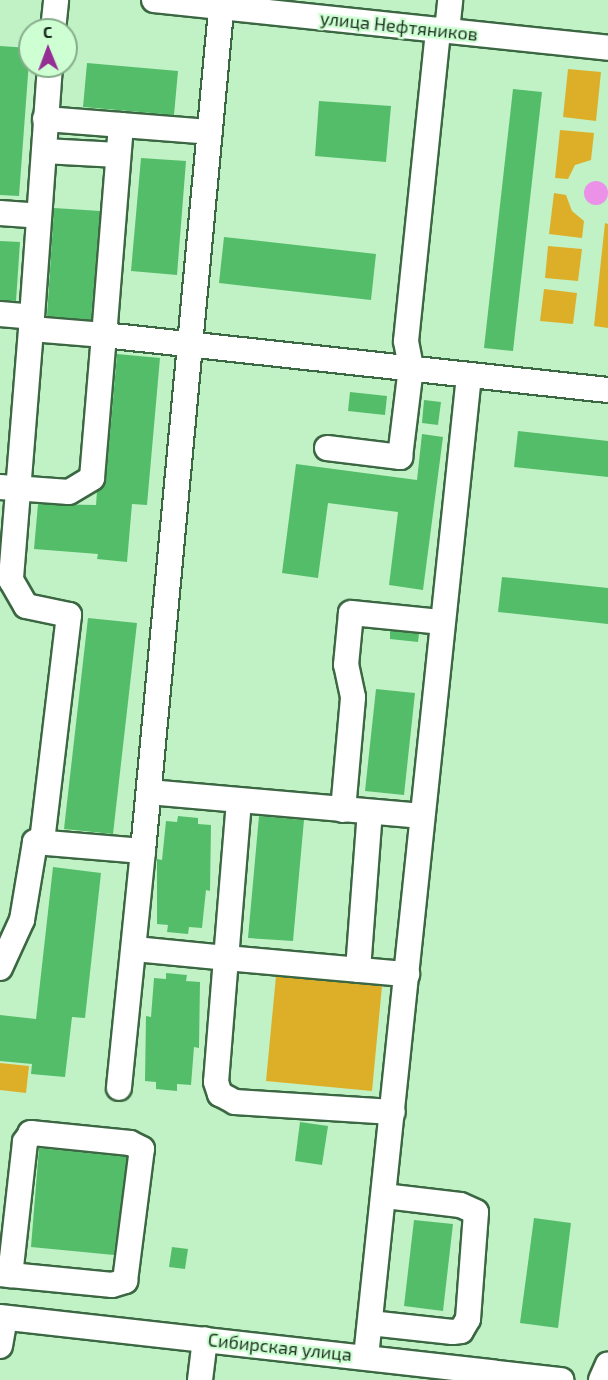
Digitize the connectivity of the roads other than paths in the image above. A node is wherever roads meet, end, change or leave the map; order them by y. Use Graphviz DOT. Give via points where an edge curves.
graph roads {
  1 [pos="56,0"];
  2 [pos="154,0"];
  3 [pos="450,0"];
  4 [pos="221,4"];
  5 [pos="54,18"];
  6 [pos="442,31"];
  7 [pos="608,48"];
  8 [pos="49,78"];
  9 [pos="45,119"];
  10 [pos="121,125"];
  11 [pos="209,132"];
  12 [pos="45,151"];
  13 [pos="118,156"];
  14 [pos="0,213"];
  15 [pos="39,216"];
  16 [pos="0,314"];
  17 [pos="31,323"];
  18 [pos="104,335"];
  19 [pos="406,341"];
  20 [pos="190,342"];
  21 [pos="383,364"];
  22 [pos="411,367"];
  23 [pos="469,375"];
  24 [pos="608,390"];
  25 [pos="327,448"];
  26 [pos="9,487"];
  27 [pos="441,622"];
  28 [pos="149,792"];
  29 [pos="239,801"];
  30 [pos="343,810"];
  31 [pos="370,812"];
  32 [pos="422,816"];
  33 [pos="42,840"];
  34 [pos="143,851"];
  35 [pos="135,949"];
  36 [pos="226,957"];
  37 [pos="0,968"];
  38 [pos="358,970"];
  39 [pos="407,974"];
  40 [pos="119,1088"];
  41 [pos="393,1112"];
  42 [pos="384,1196"];
  43 [pos="5,1274"];
  44 [pos="3,1318"];
  45 [pos="370,1323"];
  46 [pos="205,1339"];
  47 [pos="0,1346"];
  48 [pos="366,1357"];
  49 [pos="608,1364"];
  50 [pos="449,1373"];
  51 [pos="200,1380"];
  52 [pos="561,1380"];
  53 [pos="601,1380"];
  1 -- 5 [label="street"];
  2 -- 4 [label="street, улица Нефтяников"];
  3 -- 6 [label="street"];
  4 -- 6 [label="street, улица Нефтяников"];
  4 -- 11 [label="street"];
  6 -- 7 [label="street, улица Нефтяников"];
  6 -- 19 [label="street"];
  8 -- 9 [label="street"];
  9 -- 10 [label="street"];
  9 -- 12 [label="street"];
  10 -- 11 [label="street"];
  10 -- 13 [label="street"];
  11 -- 20 [label="street"];
  12 -- 13 [label="street"];
  12 -- 15 [label="street"];
  13 -- 18 [label="street"];
  14 -- 15 [label="street"];
  15 -- 17 [label="street"];
  16 -- 17 [label="street"];
  17 -- 18 [label="street"];
  17 -- 26 [label="street"];
  18 -- 20 [label="street"];
  18 -- 26 [label="street" via="92,478 69,492"];
  19 -- 21 [label="street"];
  19 -- 22 [label="street"];
  20 -- 21 [label="street"];
  20 -- 28 [label="street"];
  21 -- 22 [label="street"];
  22 -- 23 [label="street"];
  22 -- 25 [label="street" via="400,457"];
  23 -- 24 [label="street"];
  23 -- 27 [label="street"];
  26 -- 33 [label="street" via="11,580 26,606 69,615"];
  27 -- 30 [label="street" via="351,613 346,665 353,697"];
  27 -- 32 [label="street"];
  28 -- 29 [label="street"];
  28 -- 34 [label="street"];
  29 -- 30 [label="street"];
  29 -- 36 [label="street"];
  30 -- 31 [label="street"];
  31 -- 32 [label="street"];
  31 -- 38 [label="street"];
  32 -- 39 [label="street"];
  33 -- 34 [label="street"];
  33 -- 37 [label="street" via="31,847 22,920"];
  34 -- 35 [label="street"];
  35 -- 36 [label="street"];
  35 -- 40 [label="street"];
  36 -- 38 [label="street"];
  36 -- 41 [label="street" via="216,1082 220,1094 235,1102"];
  38 -- 39 [label="street"];
  39 -- 41 [label="street"];
  41 -- 42 [label="street"];
  42 -- 45 [label="street"];
  42 -- 45 [label="street" via="460,1205 476,1212 468,1319 461,1331 453,1332"];
  43 -- 43 [label="street" via="25,1142 31,1133 130,1143 142,1149 125,1281 112,1286"];
  44 -- 46 [label="street, Сибирская улица"];
  44 -- 47 [label="street"];
  45 -- 48 [label="street"];
  46 -- 48 [label="street, Сибирская улица"];
  46 -- 51 [label="street"];
  48 -- 50 [label="street, Сибирская улица"];
  49 -- 53 [label="street"];
  50 -- 52 [label="street, Сибирская улица"];
}
